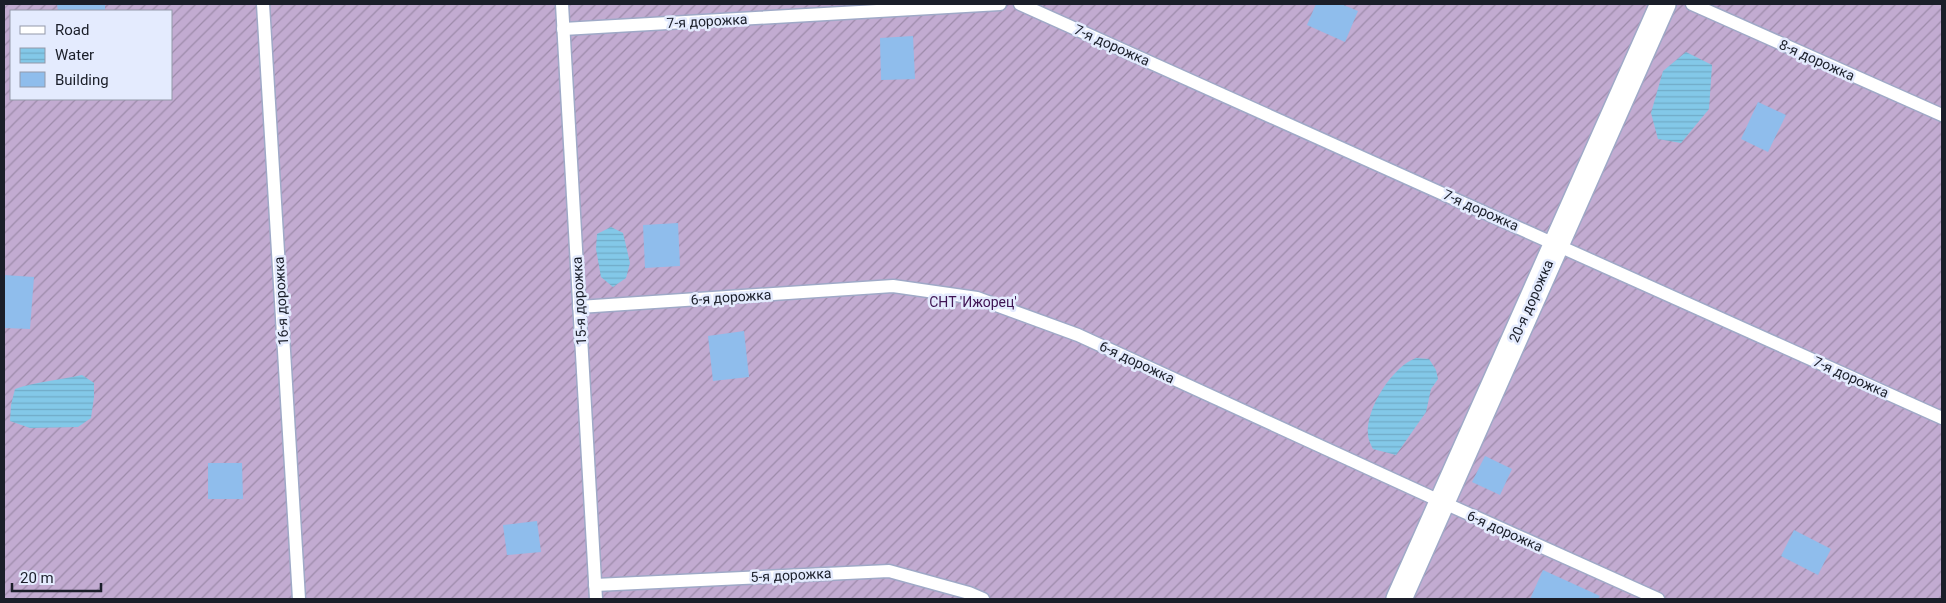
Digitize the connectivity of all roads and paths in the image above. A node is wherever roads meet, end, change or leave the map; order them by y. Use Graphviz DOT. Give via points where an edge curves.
graph roads {
  1 [pos="263,4"];
  2 [pos="562,4"];
  3 [pos="1000,4"];
  4 [pos="1020,4"];
  5 [pos="1663,4"];
  6 [pos="1692,4"];
  7 [pos="563,29"];
  8 [pos="1942,116"];
  9 [pos="1556,244"];
  10 [pos="579,307"];
  11 [pos="1942,418"];
  12 [pos="1442,502"];
  13 [pos="595,585"];
  14 [pos="299,599"];
  15 [pos="596,599"];
  16 [pos="982,599"];
  17 [pos="1399,599"];
  18 [pos="1658,599"];
  1 -- 14 [label="lane, 16-я дорожка"];
  2 -- 7 [label="lane, 15-я дорожка"];
  3 -- 7 [label="lane, 7-я дорожка"];
  4 -- 9 [label="lane, 7-я дорожка"];
  5 -- 9 [label="street, 20-я дорожка"];
  6 -- 8 [label="lane, 8-я дорожка"];
  7 -- 10 [label="lane, 15-я дорожка"];
  9 -- 11 [label="lane, 7-я дорожка"];
  9 -- 12 [label="street, 20-я дорожка"];
  10 -- 12 [label="lane, 6-я дорожка" via="893,286 977,298 1078,335"];
  10 -- 13 [label="lane, 15-я дорожка"];
  12 -- 17 [label="street, 20-я дорожка"];
  12 -- 18 [label="lane, 6-я дорожка"];
  13 -- 15 [label="lane, 15-я дорожка"];
  13 -- 16 [label="lane, 5-я дорожка" via="889,571"];
}
